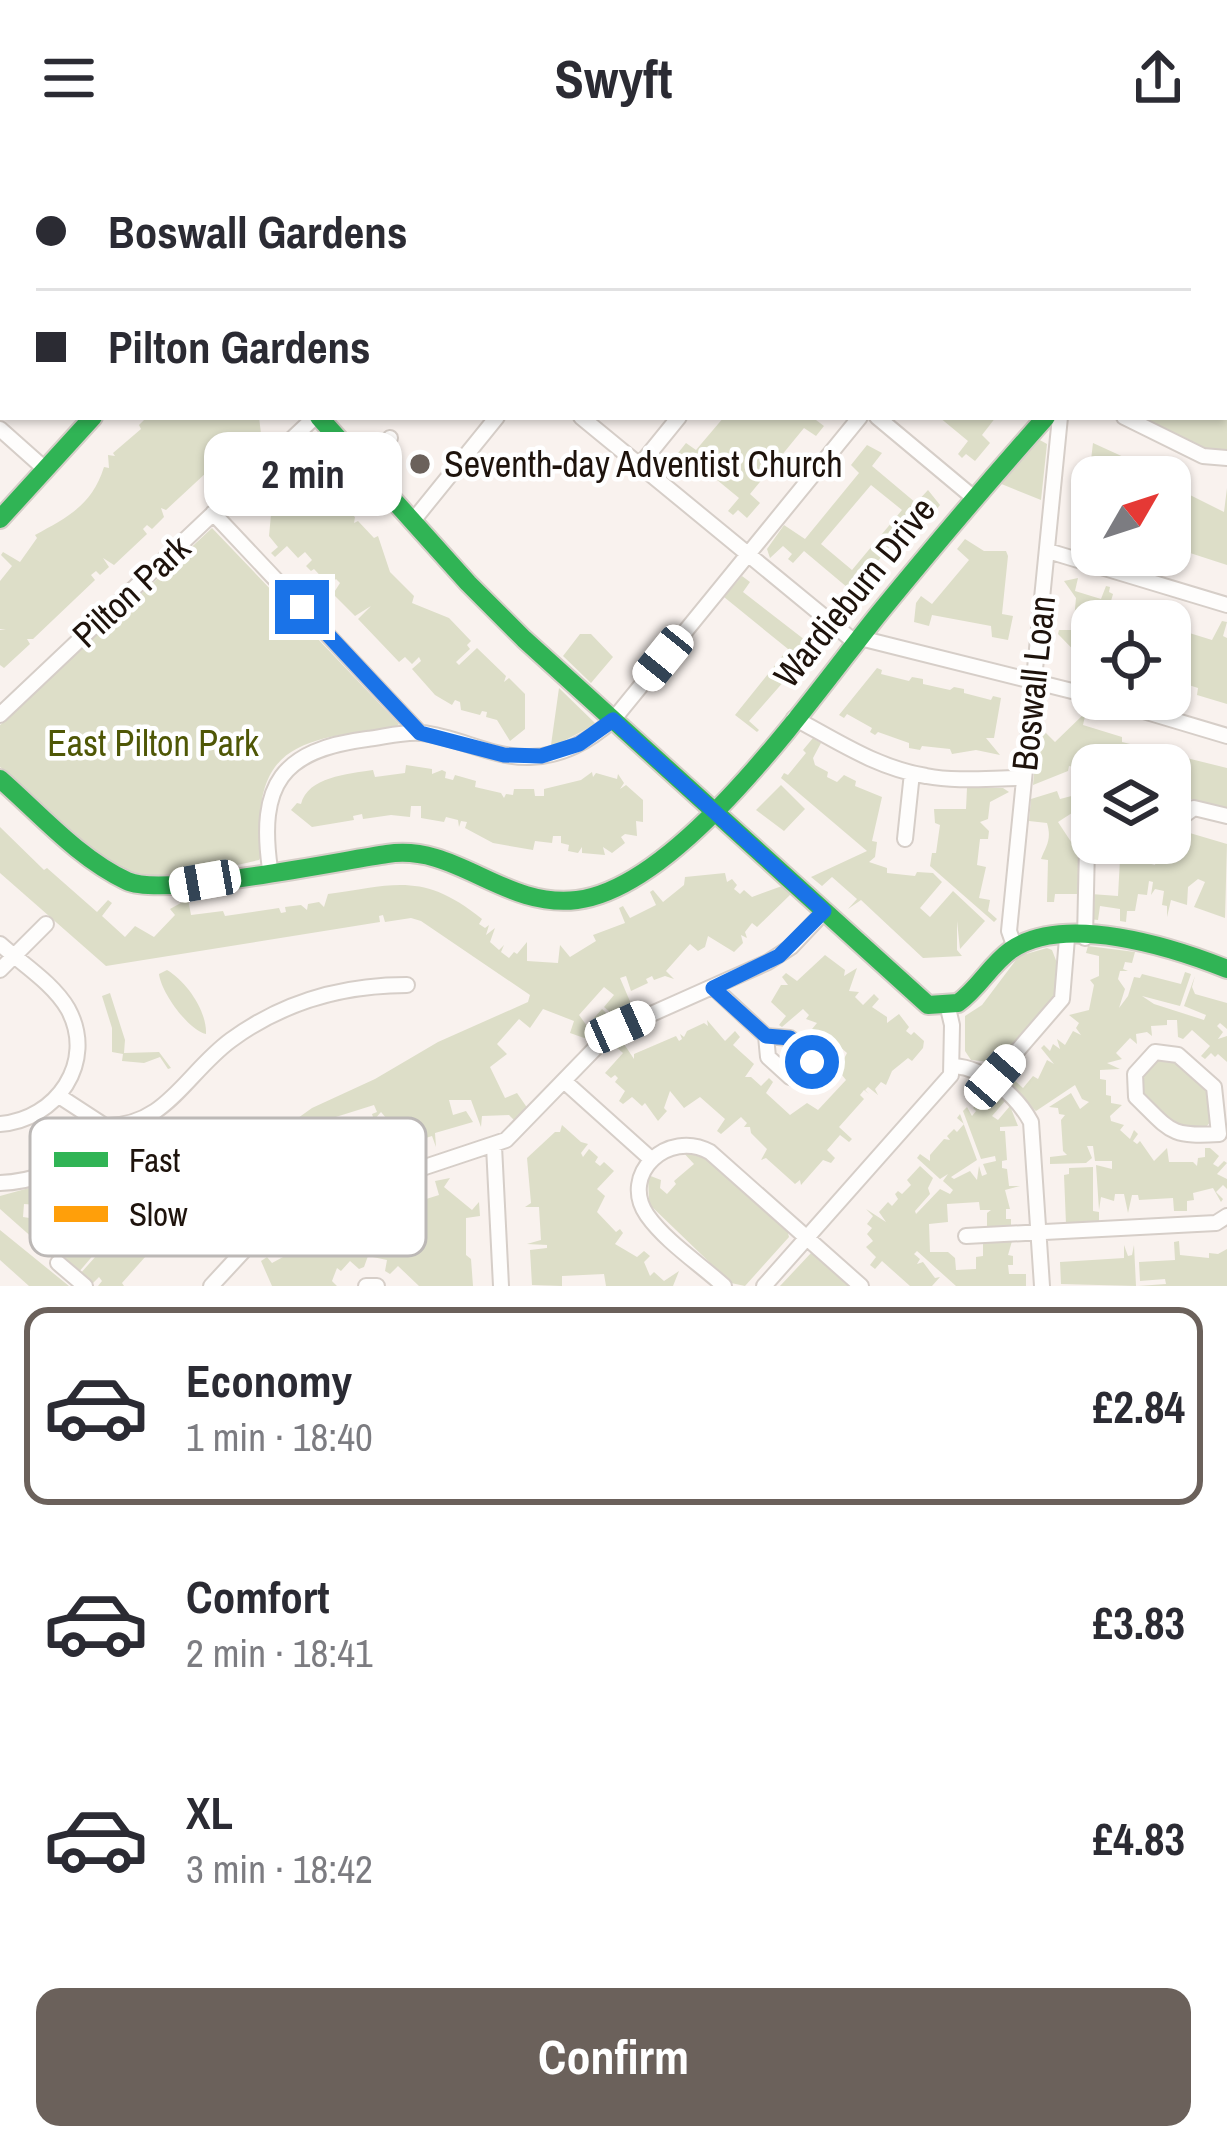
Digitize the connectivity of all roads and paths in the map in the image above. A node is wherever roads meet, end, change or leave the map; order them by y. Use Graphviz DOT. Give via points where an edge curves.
graph roads {
  1 [pos="90,420"];
  2 [pos="314,420"];
  3 [pos="320,420"];
  4 [pos="495,420"];
  5 [pos="585,420"];
  6 [pos="678,420"];
  7 [pos="858,420"];
  8 [pos="881,420"];
  9 [pos="1043,420"];
  10 [pos="1060,420"];
  11 [pos="1130,420"];
  12 [pos="0,429"];
  13 [pos="391,438"];
  14 [pos="1227,458"];
  15 [pos="640,465"];
  16 [pos="45,469"];
  17 [pos="364,470"];
  18 [pos="974,498"];
  19 [pos="213,513"];
  20 [pos="0,519"];
  21 [pos="412,522"];
  22 [pos="1048,550"];
  23 [pos="748,554"];
  24 [pos="1227,604"];
  25 [pos="858,640"];
  26 [pos="1032,678"];
  27 [pos="1071,690"];
  28 [pos="0,715"];
  29 [pos="794,718"];
  30 [pos="613,720"];
  31 [pos="1173,720"];
  32 [pos="420,733"];
  33 [pos="1227,736"];
  34 [pos="912,773"];
  35 [pos="1022,778"];
  36 [pos="0,779"];
  37 [pos="1191,810"];
  38 [pos="717,812"];
  39 [pos="1227,816"];
  40 [pos="905,839"];
  41 [pos="1085,864"];
  42 [pos="270,869"];
  43 [pos="824,911"];
  44 [pos="46,924"];
  45 [pos="1076,938"];
  46 [pos="0,944"];
  47 [pos="1015,948"];
  48 [pos="13,956"];
  49 [pos="0,970"];
  50 [pos="1227,970"];
  51 [pos="407,985"];
  52 [pos="713,988"];
  53 [pos="948,1008"];
  54 [pos="766,1036"];
  55 [pos="954,1066"];
  56 [pos="564,1081"];
  57 [pos="992,1081"];
  58 [pos="59,1096"];
  59 [pos="90,1118"];
  60 [pos="148,1118"];
  61 [pos="0,1124"];
  62 [pos="1223,1137"];
  63 [pos="494,1146"];
  64 [pos="652,1160"];
  65 [pos="426,1168"];
  66 [pos="30,1180"];
  67 [pos="0,1183"];
  68 [pos="1227,1216"];
  69 [pos="1040,1232"];
  70 [pos="966,1235"];
  71 [pos="806,1237"];
  72 [pos="240,1256"];
  73 [pos="58,1263"];
  74 [pos="86,1286"];
  75 [pos="211,1286"];
  76 [pos="366,1286"];
  77 [pos="377,1286"];
  78 [pos="501,1286"];
  79 [pos="724,1286"];
  80 [pos="764,1286"];
  81 [pos="860,1286"];
  82 [pos="1042,1286"];
  1 -- 16 [label="street"];
  2 -- 19 [label="street, Pilton Park"];
  3 -- 17 [label="street"];
  4 -- 21 [label="street"];
  5 -- 15 [label="street"];
  6 -- 15 [label="street"];
  7 -- 23 [label="street"];
  8 -- 18 [label="street"];
  9 -- 18 [label="street, Wardieburn Drive"];
  10 -- 22 [label="street, Boswall Loan"];
  11 -- 14 [label="street"];
  12 -- 16 [label="street"];
  13 -- 17 [label="street"];
  15 -- 23 [label="street"];
  16 -- 20 [label="street"];
  17 -- 21 [label="street"];
  18 -- 25 [label="street, Wardieburn Drive"];
  19 -- 28 [label="street, Pilton Park"];
  19 -- 32 [label="street"];
  21 -- 30 [label="street"];
  22 -- 24 [label="street"];
  22 -- 26 [label="street, Boswall Loan"];
  23 -- 25 [label="street"];
  23 -- 30 [label="street"];
  25 -- 26 [label="street"];
  25 -- 29 [label="street, Wardieburn Drive"];
  26 -- 27 [label="street"];
  26 -- 35 [label="street, Boswall Loan"];
  29 -- 34 [label="street"];
  29 -- 38 [label="street, Wardieburn Drive"];
  30 -- 32 [label="street" via="579,744 541,756"];
  30 -- 38 [label="street"];
  31 -- 33 [label="street"];
  32 -- 42 [label="street" via="328,745 294,762 266,808"];
  34 -- 35 [label="street"];
  34 -- 40 [label="street"];
  35 -- 47 [label="street, Boswall Loan" via="1009,931"];
  36 -- 42 [label="street, Wardieburn Drive" via="93,862 132,884 172,887"];
  37 -- 39 [label="street"];
  38 -- 42 [label="street, Wardieburn Drive" via="638,877 575,900 514,893 452,861 413,852"];
  38 -- 43 [label="street"];
  41 -- 45 [label="street"];
  43 -- 52 [label="street" via="779,956"];
  43 -- 53 [label="street" via="919,999"];
  44 -- 48 [label="street"];
  45 -- 47 [label="street"];
  45 -- 50 [label="street" via="1157,946"];
  45 -- 57 [label="street" via="1062,999"];
  46 -- 48 [label="street"];
  47 -- 53 [label="street"];
  48 -- 49 [label="street"];
  48 -- 58 [label="street" via="74,1022 77,1058"];
  51 -- 60 [label="street" via="354,988 289,1007 224,1045"];
  52 -- 54 [label="street"];
  52 -- 56 [label="street" via="611,1032"];
  53 -- 55 [label="street"];
  55 -- 57 [label="street"];
  55 -- 71 [label="street"];
  56 -- 63 [label="street"];
  56 -- 64 [label="street"];
  57 -- 69 [label="street" via="1033,1126"];
  58 -- 59 [label="street"];
  58 -- 61 [label="street" via="32,1117"];
  62 -- 62 [label="street" via="1178,1135 1136,1097 1135,1074 1149,1055 1178,1055 1214,1087"];
  63 -- 65 [label="street"];
  63 -- 78 [label="street"];
  64 -- 71 [label="street" via="675,1145 705,1149"];
  64 -- 79 [label="street" via="640,1181 645,1211"];
  66 -- 67 [label="street"];
  68 -- 69 [label="street" via="1216,1223"];
  69 -- 70 [label="street"];
  69 -- 82 [label="street"];
  71 -- 80 [label="street"];
  71 -- 81 [label="street"];
  72 -- 75 [label="street"];
  73 -- 74 [label="street"];
  76 -- 77 [label="street"];
}
